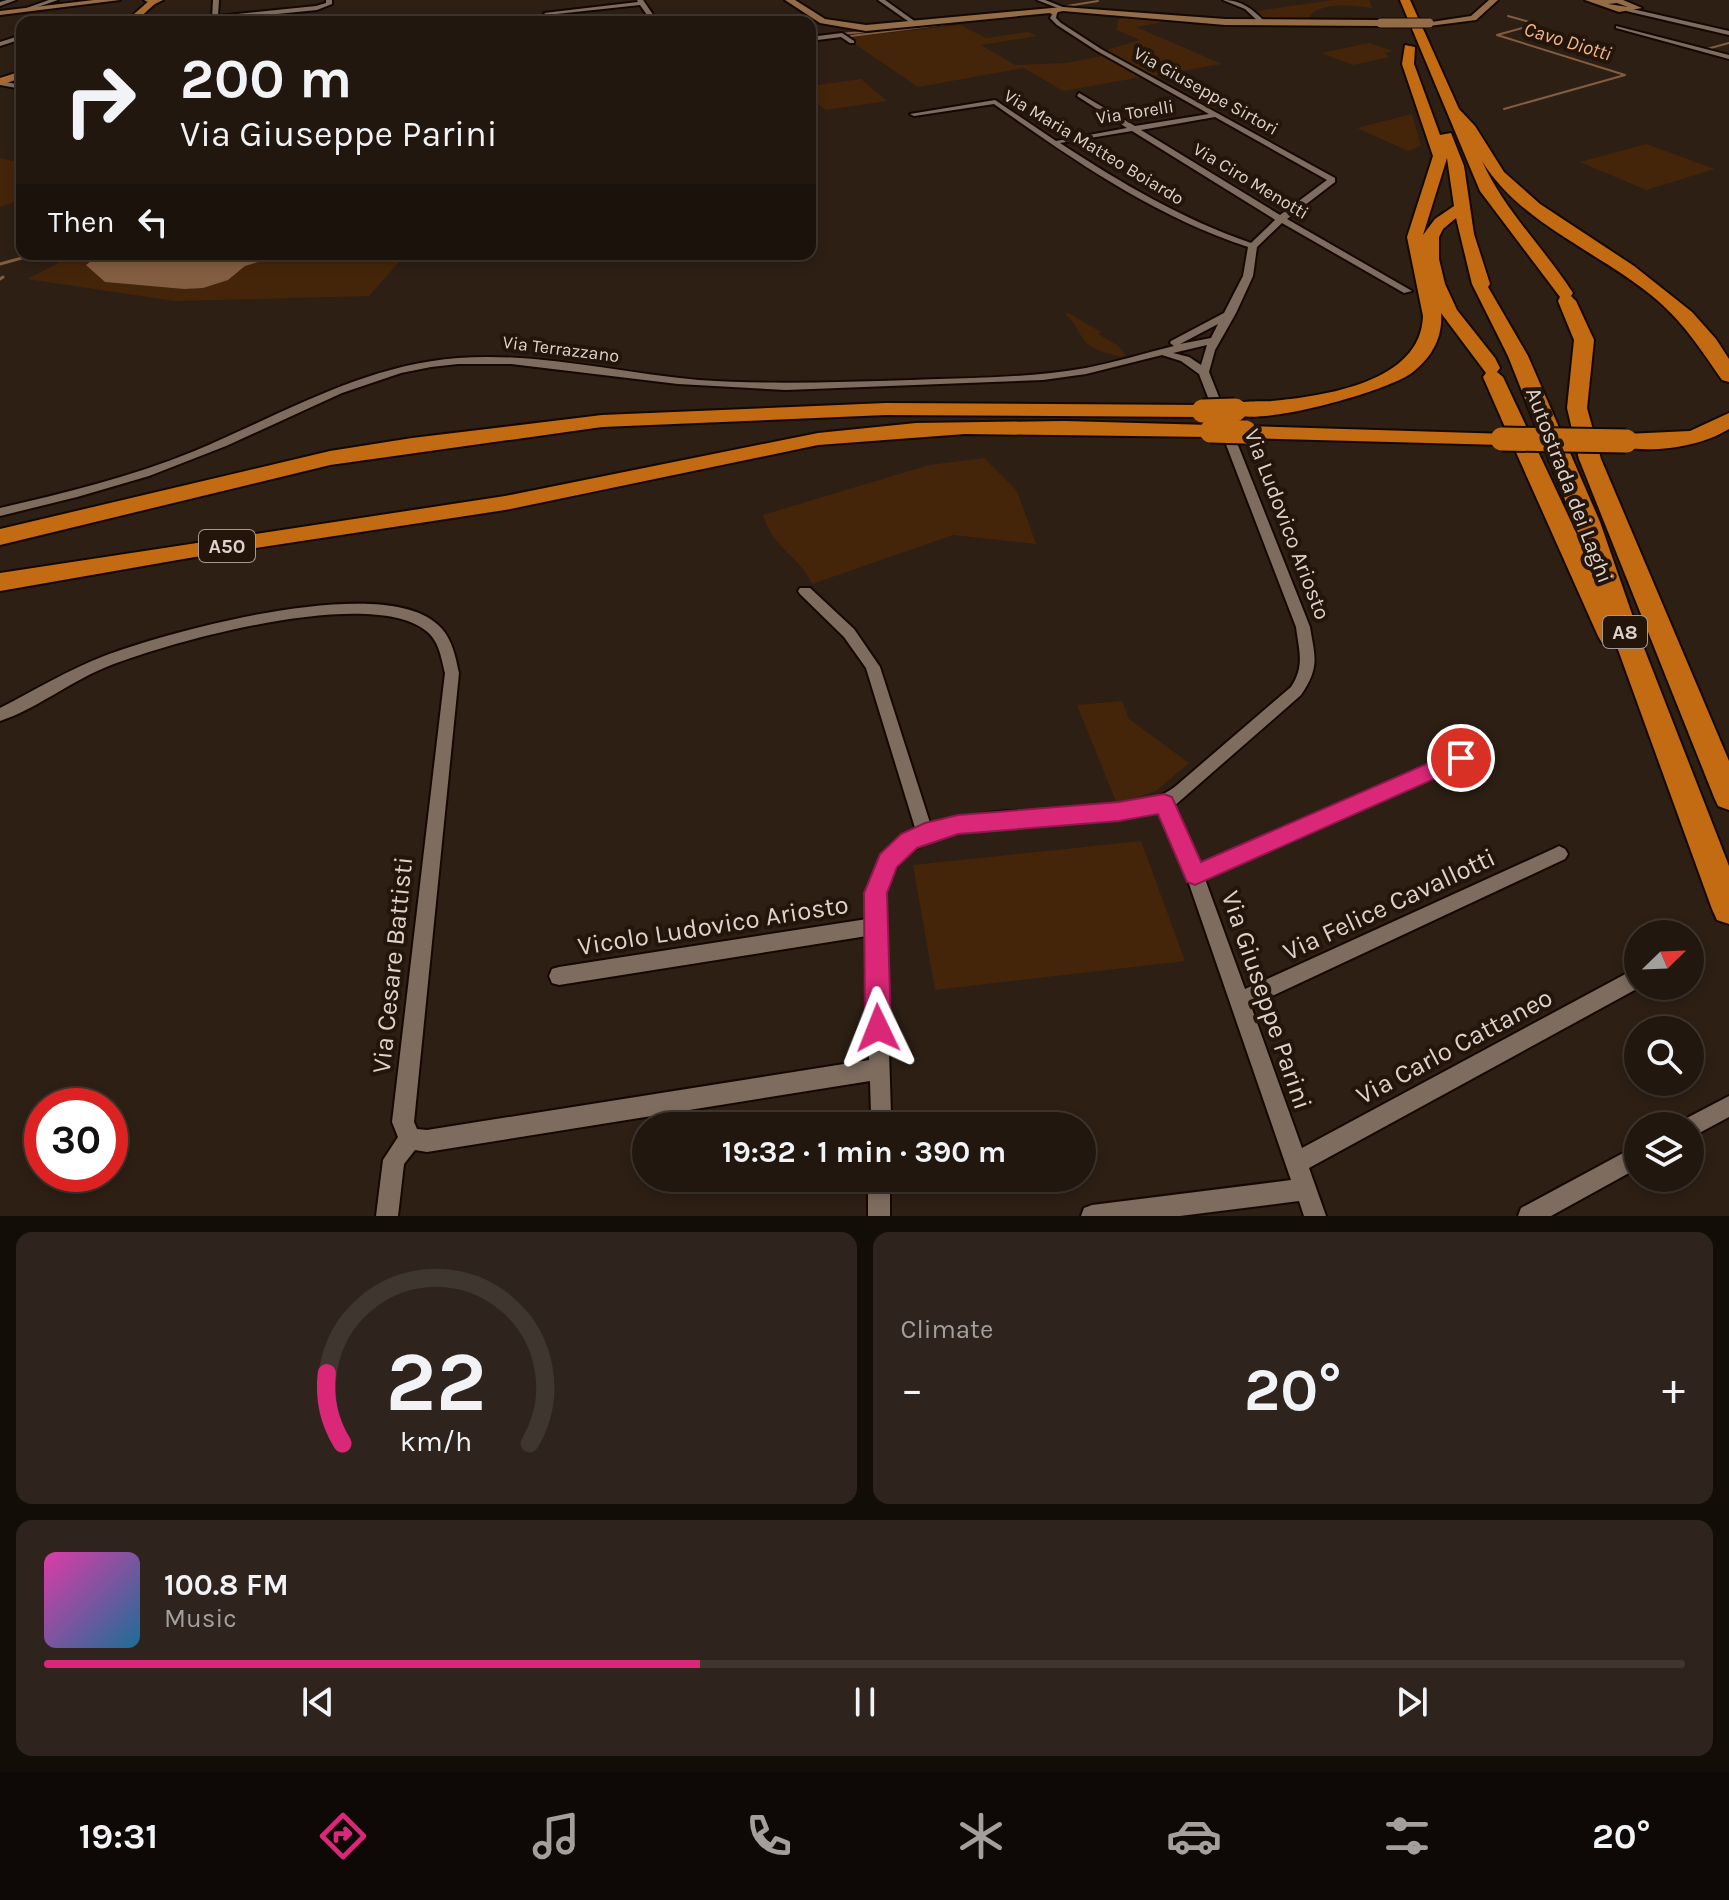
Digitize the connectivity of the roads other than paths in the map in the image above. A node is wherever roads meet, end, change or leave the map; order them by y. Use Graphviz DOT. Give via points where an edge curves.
graph roads {
  1 [pos="13,0"];
  2 [pos="55,0"];
  3 [pos="92,0"];
  4 [pos="116,0"];
  5 [pos="329,0"];
  6 [pos="789,0"];
  7 [pos="881,0"];
  8 [pos="1040,0"];
  9 [pos="1226,0"];
  10 [pos="1405,0"];
  11 [pos="1494,0"];
  12 [pos="1610,0"];
  13 [pos="154,1"];
  14 [pos="1618,1"];
  15 [pos="1593,2"];
  16 [pos="82,4"];
  17 [pos="642,4"];
  18 [pos="1635,5"];
  19 [pos="1393,9"];
  20 [pos="21,11"];
  21 [pos="1,12"];
  22 [pos="547,13"];
  23 [pos="1056,15"];
  24 [pos="137,16"];
  25 [pos="235,16"];
  26 [pos="815,16"];
  27 [pos="816,16"];
  28 [pos="1259,22"];
  29 [pos="917,25"];
  30 [pos="1618,27"];
  31 [pos="1729,33"];
  32 [pos="816,38"];
  33 [pos="852,42"];
  34 [pos="1409,47"];
  35 [pos="1729,57"];
  36 [pos="1079,95"];
  37 [pos="1456,112"];
  38 [pos="914,114"];
  39 [pos="1216,115"];
  40 [pos="1133,128"];
  41 [pos="1060,141"];
  42 [pos="1464,207"];
  43 [pos="1281,219"];
  44 [pos="1253,246"];
  45 [pos="1407,291"];
  46 [pos="1231,312"];
  47 [pos="1187,337"];
  48 [pos="1214,341"];
  49 [pos="1160,353"];
  50 [pos="1141,358"];
  51 [pos="1204,372"];
  52 [pos="1729,376"];
  53 [pos="1729,419"];
  54 [pos="1207,421"];
  55 [pos="0,512"];
  56 [pos="0,537"];
  57 [pos="0,582"];
  58 [pos="805,591"];
  59 [pos="0,715"];
  60 [pos="1461,758"];
  61 [pos="1674,764"];
  62 [pos="1729,797"];
  63 [pos="1164,804"];
  64 [pos="925,833"];
  65 [pos="1559,854"];
  66 [pos="1195,875"];
  67 [pos="1729,909"];
  68 [pos="874,926"];
  69 [pos="559,976"];
  70 [pos="1624,986"];
  71 [pos="1240,1001"];
  72 [pos="879,1069"];
  73 [pos="1729,1106"];
  74 [pos="881,1112"];
  75 [pos="1704,1119"];
  76 [pos="410,1139"];
  77 [pos="1296,1163"];
  78 [pos="1624,1164"];
  79 [pos="1305,1189"];
  80 [pos="879,1192"];
  81 [pos="387,1216"];
  82 [pos="879,1216"];
  83 [pos="1092,1216"];
  84 [pos="1315,1216"];
  85 [pos="1529,1216"];
  1 -- 21 [label="street"];
  2 -- 20 [label="street"];
  3 -- 16 [label="street"];
  4 -- 16 [label="street"];
  5 -- 25 [label="street" via="317,8"];
  6 -- 26 [label="street"];
  7 -- 29 [label="street"];
  8 -- 23 [label="street, Via Giuseppe Sirtori"];
  9 -- 28 [label="street" via="1247,8"];
  10 -- 37 [label="highway, Autostrada dei Laghi / A8"];
  11 -- 28 [label="street, bridge" via="1473,18 1430,23"];
  12 -- 14 [label="street"];
  12 -- 15 [label="street"];
  13 -- 24 [label="main road"];
  14 -- 18 [label="street"];
  15 -- 18 [label="street"];
  16 -- 20 [label="street"];
  17 -- 22 [label="street"];
  18 -- 31 [label="street"];
  19 -- 34 [label="highway, Autostrada dei Laghi / A8"];
  20 -- 21 [label="street"];
  23 -- 28 [label="street" via="1090,12"];
  23 -- 29 [label="street" via="1034,11"];
  23 -- 39 [label="street, Via Giuseppe Sirtori"];
  27 -- 29 [label="street" via="843,26"];
  30 -- 35 [label="street"];
  32 -- 33 [label="street" via="842,35"];
  34 -- 42 [label="highway, Autostrada dei Laghi / A8" via="1457,166"];
  34 -- 54 [label="highway, bridge" via="1408,64 1440,156 1415,236 1432,315 1428,344 1407,368 1370,386 1299,404 1235,410"];
  36 -- 40 [label="street, Via Ciro Menotti"];
  37 -- 52 [label="highway" via="1506,183 1664,296 1702,334"];
  37 -- 62 [label="highway, Autostrada dei Laghi / A8" via="1488,191 1546,265 1584,340 1577,408 1590,459"];
  38 -- 44 [label="street, Via Maria Matteo Boiardo" via="995,102 1190,224"];
  39 -- 40 [label="street, Via Torelli"];
  39 -- 43 [label="street, Via Giuseppe Sirtori" via="1331,181"];
  40 -- 41 [label="street, Via Torelli"];
  40 -- 43 [label="street, Via Ciro Menotti"];
  42 -- 61 [label="highway, Autostrada dei Laghi / A8" via="1482,288 1518,356 1588,522"];
  42 -- 61 [label="highway, A8" via="1432,233 1432,270 1448,311 1475,338 1492,372"];
  43 -- 44 [label="street"];
  43 -- 45 [label="street, Via Ciro Menotti"];
  44 -- 46 [label="street" via="1248,276"];
  46 -- 47 [label="street, Via Terrazzano"];
  46 -- 48 [label="street"];
  47 -- 48 [label="street"];
  47 -- 50 [label="street, Via Terrazzano"];
  48 -- 49 [label="street, Via Terrazzano"];
  48 -- 51 [label="street"];
  49 -- 50 [label="street, Via Terrazzano"];
  49 -- 51 [label="street" via="1185,359"];
  50 -- 55 [label="street, Via Terrazzano" via="1084,371 998,380 787,387 647,378 523,359 429,364 335,392 172,464"];
  51 -- 63 [label="street, Via Ludovico Ariosto" via="1294,601 1308,661 1296,691"];
  53 -- 54 [label="highway, bridge" via="1701,434 1659,441 1245,432"];
  54 -- 56 [label="highway" via="886,409 602,421 317,461"];
  54 -- 57 [label="highway, A50" via="966,428 822,439 610,484"];
  58 -- 64 [label="street" via="849,633 873,667"];
  59 -- 76 [label="street, Via Cesare Battisti" via="88,669 192,633 355,606 425,622 442,640 452,673 403,1122"];
  60 -- 66 [label="street"];
  61 -- 67 [label="highway, Autostrada dei Laghi / A8"];
  63 -- 64 [label="street" via="958,824"];
  63 -- 66 [label="street, Via Giuseppe Parini"];
  64 -- 68 [label="street" via="902,847 882,871"];
  65 -- 71 [label="street, Via Felice Cavallotti"];
  66 -- 71 [label="street, Via Giuseppe Parini"];
  68 -- 69 [label="street, Vicolo Ludovico Ariosto"];
  68 -- 72 [label="street"];
  70 -- 77 [label="street, Via Carlo Cattaneo"];
  71 -- 77 [label="street, Via Giuseppe Parini"];
  72 -- 74 [label="street"];
  72 -- 76 [label="street" via="427,1141"];
  73 -- 75 [label="street"];
  76 -- 81 [label="street" via="394,1160"];
  77 -- 79 [label="street, Via Giuseppe Parini"];
  78 -- 85 [label="street"];
  79 -- 83 [label="street"];
  79 -- 84 [label="street, Via Giuseppe Parini"];
  80 -- 82 [label="street"];
}
